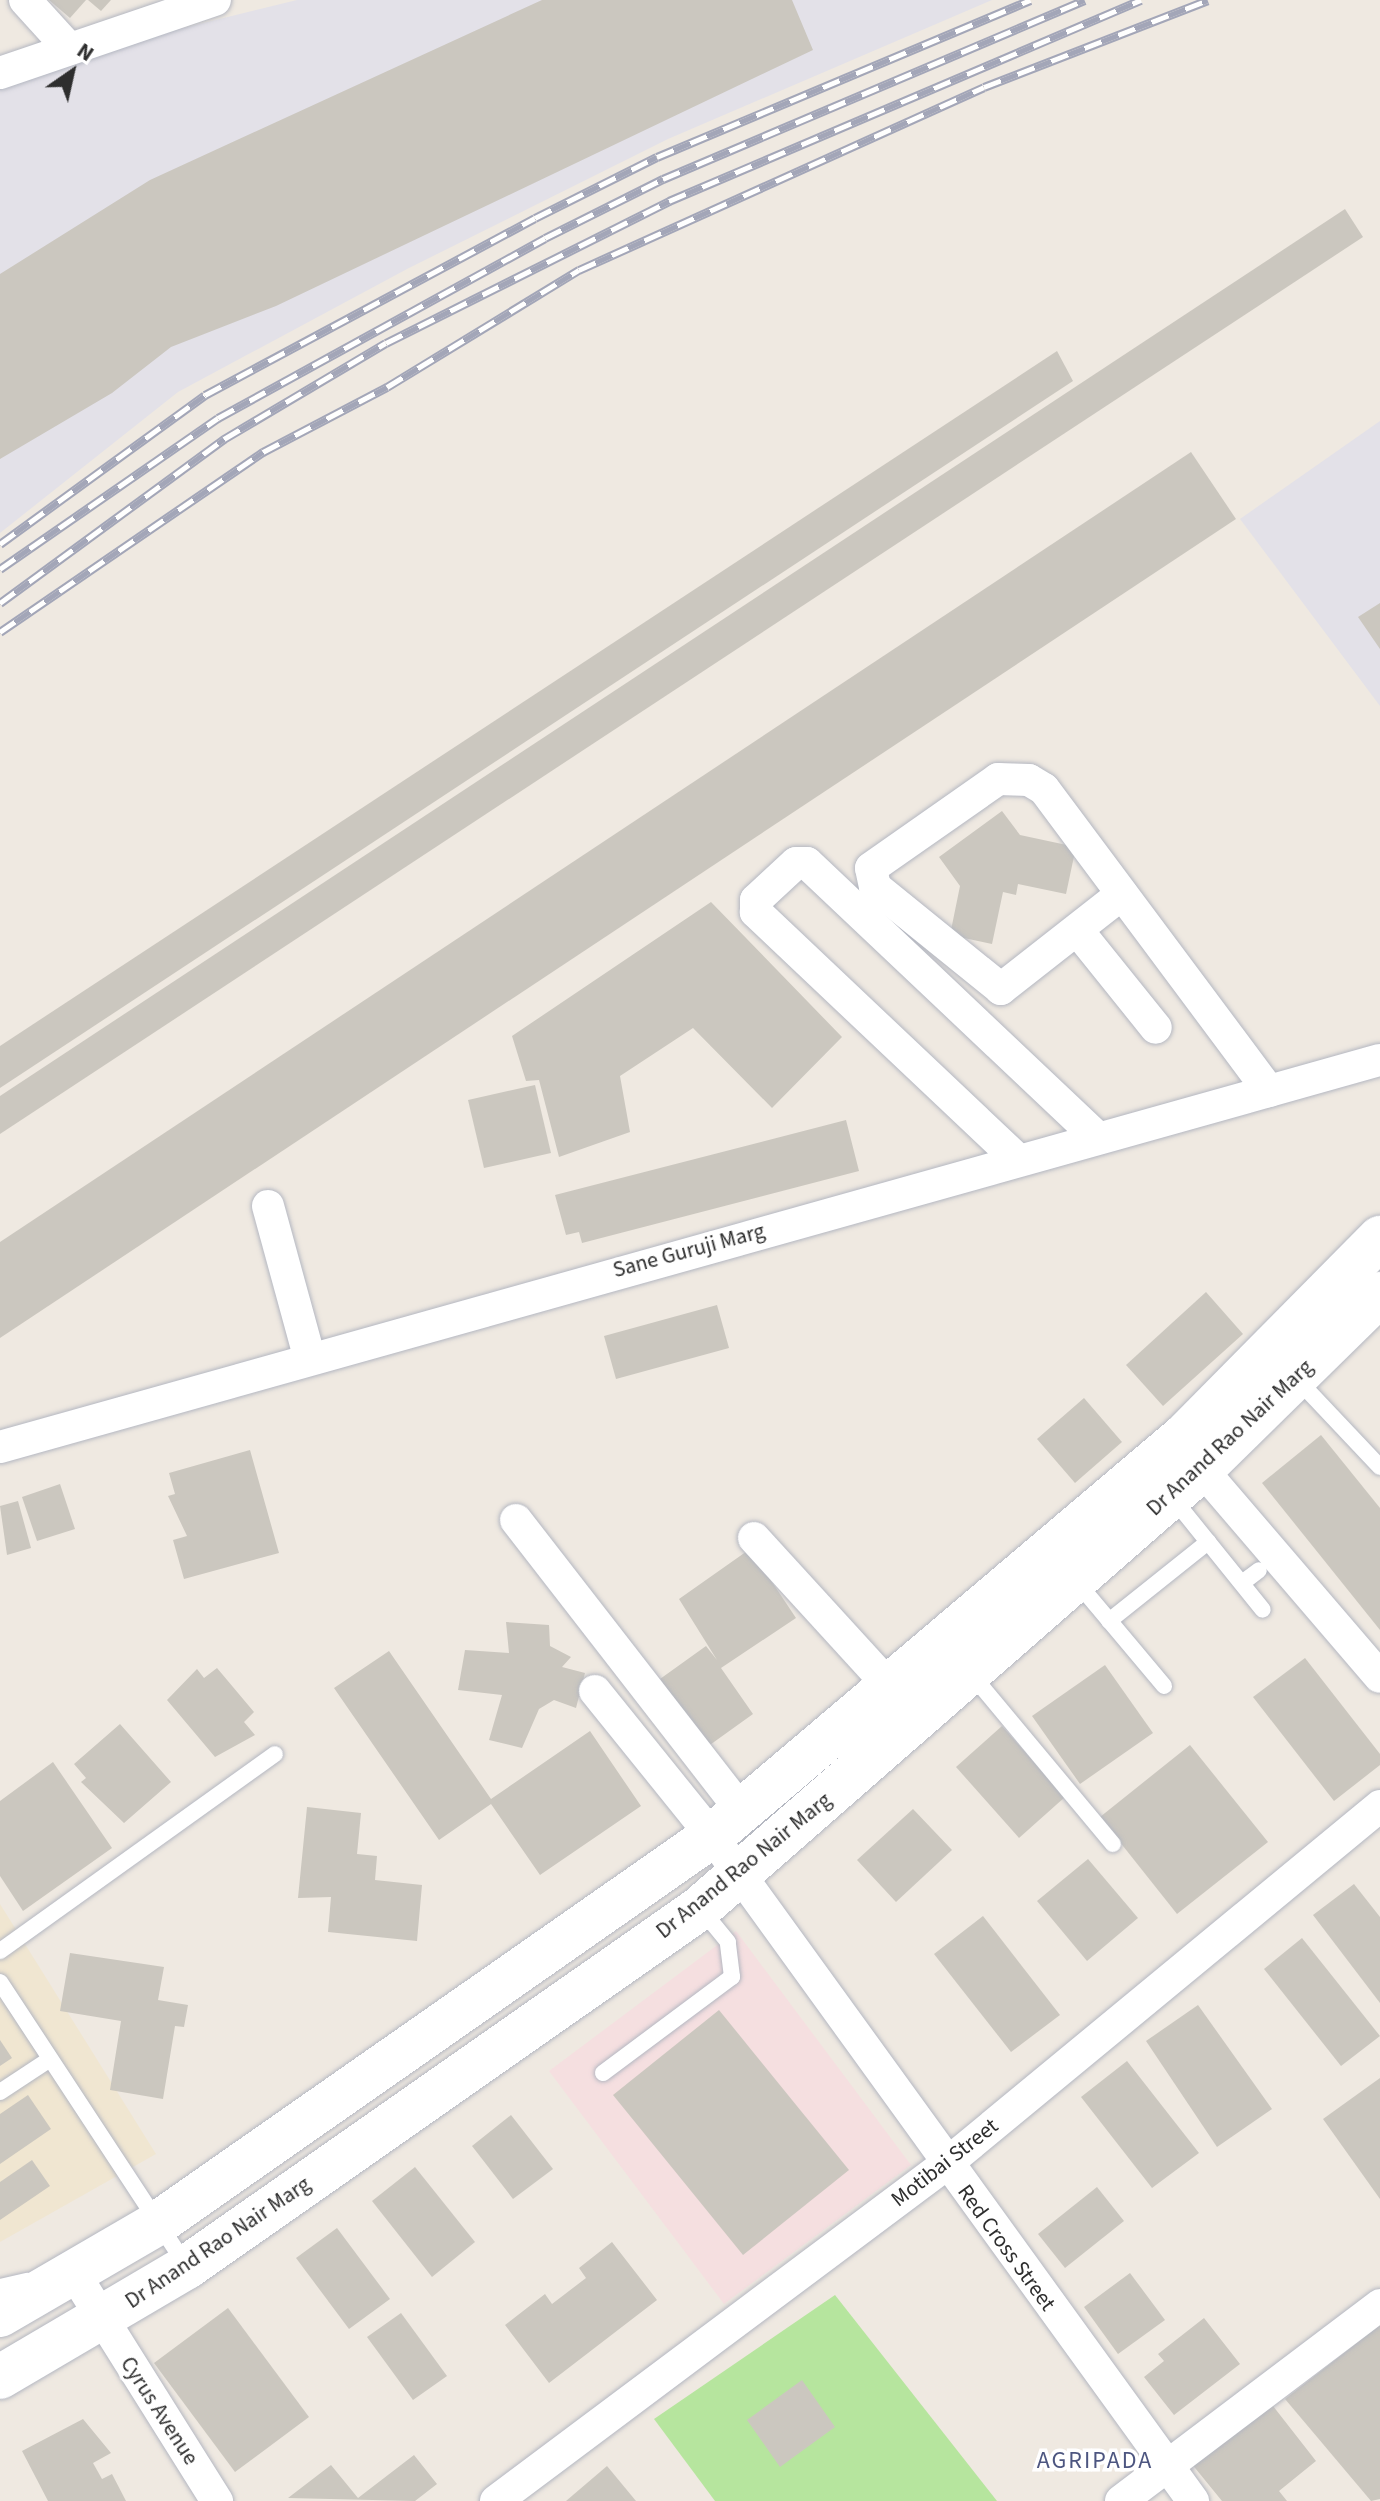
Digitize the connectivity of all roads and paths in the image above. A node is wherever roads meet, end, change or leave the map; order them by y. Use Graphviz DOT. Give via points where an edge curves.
graph roads {
  1 [pos="25,0"];
  2 [pos="215,0"];
  3 [pos="166,8"];
  4 [pos="66,45"];
  5 [pos="0,73"];
  6 [pos="1122,894"];
  7 [pos="1078,931"];
  8 [pos="1156,1028"];
  9 [pos="1380,1060"];
  10 [pos="1269,1091"];
  11 [pos="1097,1137"];
  12 [pos="1018,1160"];
  13 [pos="268,1206"];
  14 [pos="1380,1238"];
  15 [pos="1380,1294"];
  16 [pos="309,1356"];
  17 [pos="1296,1377"];
  18 [pos="0,1447"];
  19 [pos="1380,1467"];
  20 [pos="1183,1469"];
  21 [pos="516,1520"];
  22 [pos="754,1538"];
  23 [pos="1208,1542"];
  24 [pos="1259,1570"];
  25 [pos="1076,1581"];
  26 [pos="1242,1583"];
  27 [pos="1263,1610"];
  28 [pos="1109,1621"];
  29 [pos="971,1674"];
  30 [pos="1380,1677"];
  31 [pos="889,1686"];
  32 [pos="1164,1686"];
  33 [pos="595,1691"];
  34 [pos="275,1754"];
  35 [pos="1380,1806"];
  36 [pos="727,1824"];
  37 [pos="1113,1844"];
  38 [pos="738,1874"];
  39 [pos="700,1908"];
  40 [pos="0,1951"];
  41 [pos="0,1982"];
  42 [pos="50,2059"];
  43 [pos="603,2073"];
  44 [pos="0,2092"];
  45 [pos="945,2165"];
  46 [pos="158,2223"];
  47 [pos="187,2267"];
  48 [pos="72,2270"];
  49 [pos="0,2287"];
  50 [pos="1380,2305"];
  51 [pos="0,2315"];
  52 [pos="101,2321"];
  53 [pos="0,2377"];
  54 [pos="1165,2466"];
  55 [pos="207,2498"];
  56 [pos="496,2501"];
  57 [pos="1121,2501"];
  58 [pos="1193,2501"];
  1 -- 4 [label="street"];
  2 -- 3 [label="street"];
  3 -- 4 [label="street"];
  4 -- 5 [label="street"];
  6 -- 7 [label="street"];
  6 -- 7 [label="street" via="1044,789 1011,776 871,868 875,887 1001,989"];
  6 -- 10 [label="street"];
  7 -- 8 [label="street"];
  9 -- 10 [label="street, Sane Guruji Marg"];
  10 -- 11 [label="street, Sane Guruji Marg"];
  11 -- 12 [label="street, Sane Guruji Marg"];
  11 -- 12 [label="street" via="807,863 796,863 756,900 756,912"];
  12 -- 16 [label="street, Sane Guruji Marg"];
  13 -- 16 [label="street"];
  14 -- 20 [label="main road, Dr Anand Rao Nair Marg"];
  15 -- 17 [label="main road, Dr Anand Rao Nair Marg"];
  16 -- 18 [label="street, Sane Guruji Marg"];
  17 -- 19 [label="lane"];
  17 -- 20 [label="main road, Dr Anand Rao Nair Marg"];
  20 -- 23 [label="lane"];
  20 -- 25 [label="main road, Dr Anand Rao Nair Marg"];
  20 -- 30 [label="street"];
  20 -- 31 [label="main road, Dr Anand Rao Nair Marg"];
  21 -- 36 [label="street"];
  22 -- 31 [label="street"];
  23 -- 26 [label="lane"];
  23 -- 28 [label="lane"];
  24 -- 26 [label="lane"];
  25 -- 28 [label="lane"];
  25 -- 29 [label="main road, Dr Anand Rao Nair Marg"];
  26 -- 27 [label="lane"];
  28 -- 32 [label="lane"];
  29 -- 37 [label="lane"];
  29 -- 38 [label="main road, Dr Anand Rao Nair Marg"];
  31 -- 36 [label="main road, Dr Anand Rao Nair Marg"];
  33 -- 36 [label="street"];
  34 -- 40 [label="lane"];
  35 -- 45 [label="street, Motibai Street"];
  36 -- 38 [label="street, Red Cross Street"];
  36 -- 46 [label="main road, Dr Anand Rao Nair Marg"];
  38 -- 39 [label="main road, Dr Anand Rao Nair Marg"];
  38 -- 45 [label="street, Red Cross Street"];
  39 -- 43 [label="lane" via="728,1942 732,1977"];
  39 -- 47 [label="main road, Dr Anand Rao Nair Marg"];
  41 -- 42 [label="lane"];
  42 -- 44 [label="lane"];
  42 -- 46 [label="lane"];
  45 -- 54 [label="street, Red Cross Street"];
  45 -- 56 [label="street, Motibai Street"];
  46 -- 47 [label="lane"];
  46 -- 48 [label="main road, Dr Anand Rao Nair Marg"];
  47 -- 52 [label="main road, Dr Anand Rao Nair Marg"];
  48 -- 49 [label="lane"];
  48 -- 51 [label="main road, Dr Anand Rao Nair Marg"];
  48 -- 52 [label="street, Cyrus Avenue"];
  50 -- 54 [label="street"];
  52 -- 53 [label="main road, Dr Anand Rao Nair Marg"];
  52 -- 55 [label="street, Cyrus Avenue"];
  54 -- 57 [label="street"];
  54 -- 58 [label="street, Red Cross Street"];
}
